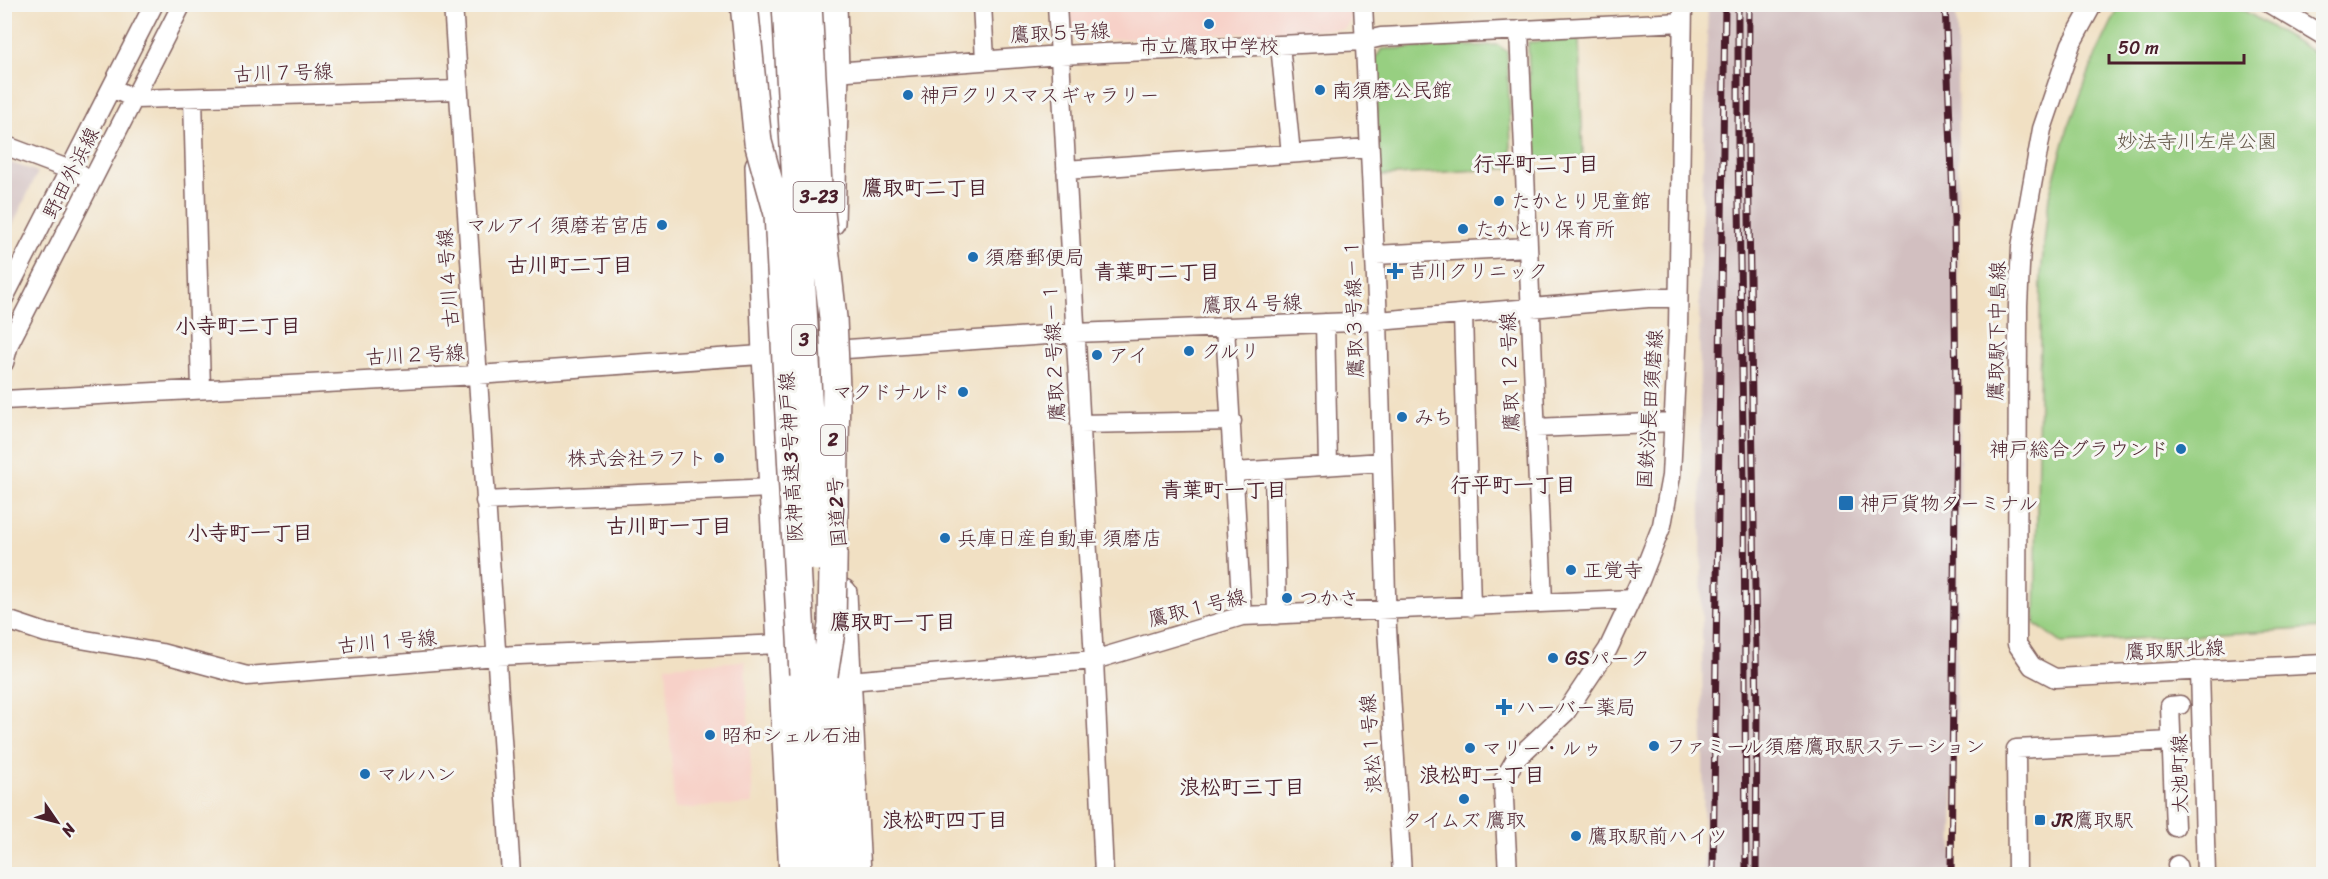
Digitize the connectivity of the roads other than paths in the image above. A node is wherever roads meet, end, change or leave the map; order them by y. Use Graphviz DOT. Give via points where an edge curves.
graph roads {
  1 [pos="154,4"];
  2 [pos="182,4"];
  3 [pos="453,4"];
  4 [pos="744,4"];
  5 [pos="753,4"];
  6 [pos="764,4"];
  7 [pos="786,4"];
  8 [pos="808,4"];
  9 [pos="833,4"];
  10 [pos="982,4"];
  11 [pos="1057,4"];
  12 [pos="1363,4"];
  13 [pos="2093,4"];
  14 [pos="2270,4"];
  15 [pos="1683,13"];
  16 [pos="1519,30"];
  17 [pos="2324,36"];
  18 [pos="1364,41"];
  19 [pos="1280,45"];
  20 [pos="1060,55"];
  21 [pos="985,60"];
  22 [pos="835,72"];
  23 [pos="112,88"];
  24 [pos="458,90"];
  25 [pos="193,98"];
  26 [pos="135,99"];
  27 [pos="4,145"];
  28 [pos="1369,148"];
  29 [pos="1291,154"];
  30 [pos="71,169"];
  31 [pos="1066,170"];
  32 [pos="92,179"];
  33 [pos="778,214"];
  34 [pos="1528,247"];
  35 [pos="1375,255"];
  36 [pos="4,298"];
  37 [pos="1678,298"];
  38 [pos="1530,308"];
  39 [pos="1463,314"];
  40 [pos="1378,321"];
  41 [pos="1325,323"];
  42 [pos="1225,327"];
  43 [pos="1075,333"];
  44 [pos="827,350"];
  45 [pos="766,355"];
  46 [pos="4,363"];
  47 [pos="477,375"];
  48 [pos="201,389"];
  49 [pos="4,400"];
  50 [pos="1232,421"];
  51 [pos="1673,422"];
  52 [pos="1080,424"];
  53 [pos="1535,428"];
  54 [pos="1382,462"];
  55 [pos="1328,466"];
  56 [pos="1274,469"];
  57 [pos="1235,472"];
  58 [pos="773,488"];
  59 [pos="485,501"];
  60 [pos="1632,599"];
  61 [pos="1542,603"];
  62 [pos="1471,606"];
  63 [pos="1387,610"];
  64 [pos="1277,615"];
  65 [pos="1242,616"];
  66 [pos="4,620"];
  67 [pos="781,644"];
  68 [pos="497,656"];
  69 [pos="1094,660"];
  70 [pos="2324,664"];
  71 [pos="2032,666"];
  72 [pos="2200,672"];
  73 [pos="836,678"];
  74 [pos="2180,705"];
  75 [pos="2172,741"];
  76 [pos="2175,827"];
  77 [pos="511,874"];
  78 [pos="793,874"];
  79 [pos="814,874"];
  80 [pos="835,874"];
  81 [pos="857,874"];
  82 [pos="1104,874"];
  83 [pos="1402,874"];
  84 [pos="1508,874"];
  85 [pos="2017,874"];
  86 [pos="2206,874"];
  1 -- 23 [label="street, 野田外浜線"];
  2 -- 26 [label="street, 野田外浜線"];
  3 -- 24 [label="street, 古川４号線"];
  4 -- 33 [label="highway, 3-23, bridge" via="758,142"];
  5 -- 45 [label="highway"];
  6 -- 33 [label="highway, 阪神高速3号神戸線 / 3, bridge"];
  7 -- 73 [label="highway, 阪神高速3号神戸線 / 3, bridge"];
  8 -- 73 [label="highway, 3-23, bridge" via="818,186 833,318 836,390 832,625"];
  9 -- 22 [label="highway, 国道2号 / 2"];
  10 -- 21 [label="street"];
  11 -- 20 [label="street, 鷹取２号線－１"];
  12 -- 18 [label="street, 鷹取３号線－１"];
  13 -- 71 [label="street, 鷹取駅下中島線" via="2071,44 2042,129 2021,247 2017,644"];
  14 -- 17 [label="street"];
  15 -- 16 [label="street, 鷹取５号線"];
  15 -- 37 [label="street, 国鉄沿長田須磨線"];
  16 -- 18 [label="street, 鷹取５号線"];
  16 -- 34 [label="street, 鷹取１２号線"];
  18 -- 19 [label="street, 鷹取５号線"];
  18 -- 28 [label="street, 鷹取３号線－１"];
  19 -- 20 [label="street, 鷹取５号線"];
  19 -- 29 [label="street"];
  20 -- 21 [label="street, 鷹取５号線"];
  20 -- 31 [label="street, 鷹取２号線－１"];
  21 -- 22 [label="street, 鷹取５号線"];
  22 -- 44 [label="highway, 国道2号 / 2"];
  23 -- 26 [label="street, 古川７号線"];
  23 -- 30 [label="street, 野田外浜線"];
  24 -- 25 [label="street, 古川７号線"];
  24 -- 47 [label="street, 古川４号線"];
  25 -- 26 [label="street, 古川７号線"];
  25 -- 48 [label="street"];
  26 -- 32 [label="street, 野田外浜線"];
  27 -- 30 [label="street"];
  28 -- 29 [label="street"];
  28 -- 35 [label="street, 鷹取３号線－１"];
  29 -- 31 [label="street"];
  30 -- 32 [label="street"];
  30 -- 36 [label="street, 野田外浜線"];
  31 -- 43 [label="street, 鷹取２号線－１"];
  32 -- 46 [label="street, 野田外浜線" via="9,344"];
  33 -- 79 [label="highway, 阪神高速3号神戸線 / 3, bridge"];
  34 -- 35 [label="street"];
  34 -- 38 [label="street, 鷹取１２号線"];
  35 -- 40 [label="street, 鷹取３号線－１"];
  37 -- 38 [label="street, 鷹取４号線"];
  37 -- 51 [label="street, 国鉄沿長田須磨線"];
  38 -- 39 [label="street, 鷹取４号線"];
  38 -- 53 [label="street, 鷹取１２号線"];
  39 -- 40 [label="street, 鷹取４号線"];
  39 -- 62 [label="street"];
  40 -- 41 [label="street, 鷹取４号線"];
  40 -- 54 [label="street, 鷹取３号線－１"];
  41 -- 42 [label="street, 鷹取４号線"];
  41 -- 55 [label="street"];
  42 -- 43 [label="street, 鷹取４号線"];
  42 -- 50 [label="street"];
  43 -- 44 [label="street, 鷹取４号線"];
  43 -- 52 [label="street, 鷹取２号線－１"];
  44 -- 45 [label="street, 古川２号線"];
  44 -- 73 [label="highway, 国道2号 / 2"];
  45 -- 47 [label="street, 古川２号線"];
  45 -- 58 [label="highway"];
  47 -- 48 [label="street, 古川２号線"];
  47 -- 59 [label="street, 古川４号線"];
  48 -- 49 [label="street, 古川２号線"];
  50 -- 52 [label="street"];
  50 -- 57 [label="street"];
  51 -- 53 [label="street"];
  51 -- 60 [label="street, 国鉄沿長田須磨線" via="1671,476 1662,525"];
  52 -- 69 [label="street, 鷹取２号線－１"];
  53 -- 61 [label="street, 鷹取１２号線"];
  54 -- 55 [label="street"];
  54 -- 63 [label="street, 鷹取３号線－１"];
  55 -- 56 [label="street"];
  56 -- 57 [label="street"];
  56 -- 64 [label="street"];
  57 -- 65 [label="street"];
  58 -- 59 [label="street"];
  58 -- 67 [label="highway"];
  59 -- 68 [label="street, 古川４号線"];
  60 -- 61 [label="street, 鷹取１号線"];
  60 -- 84 [label="street, 国鉄沿長田須磨線" via="1608,649 1566,712 1515,760 1505,775"];
  61 -- 62 [label="street, 鷹取１号線"];
  62 -- 63 [label="street, 鷹取１号線"];
  63 -- 64 [label="street, 鷹取１号線"];
  63 -- 83 [label="street, 浪松１号線"];
  64 -- 65 [label="street, 鷹取１号線"];
  65 -- 69 [label="street, 鷹取１号線"];
  66 -- 68 [label="street, 古川１号線" via="46,633 161,652 247,676"];
  67 -- 68 [label="street, 古川１号線"];
  67 -- 78 [label="highway"];
  68 -- 77 [label="street, 古川４号線"];
  69 -- 73 [label="street, 鷹取１号線"];
  69 -- 82 [label="street, 鷹取２号線－１"];
  70 -- 72 [label="street, 鷹取駅北線"];
  71 -- 72 [label="street, 鷹取駅北線" via="2055,678"];
  72 -- 86 [label="street, 大池町線"];
  73 -- 80 [label="highway, 阪神高速3号神戸線 / 3"];
  73 -- 81 [label="highway, 国道2号 / 2"];
  74 -- 75 [label="street" via="2170,706"];
  75 -- 76 [label="street"];
  75 -- 85 [label="street" via="2016,749"];
}
